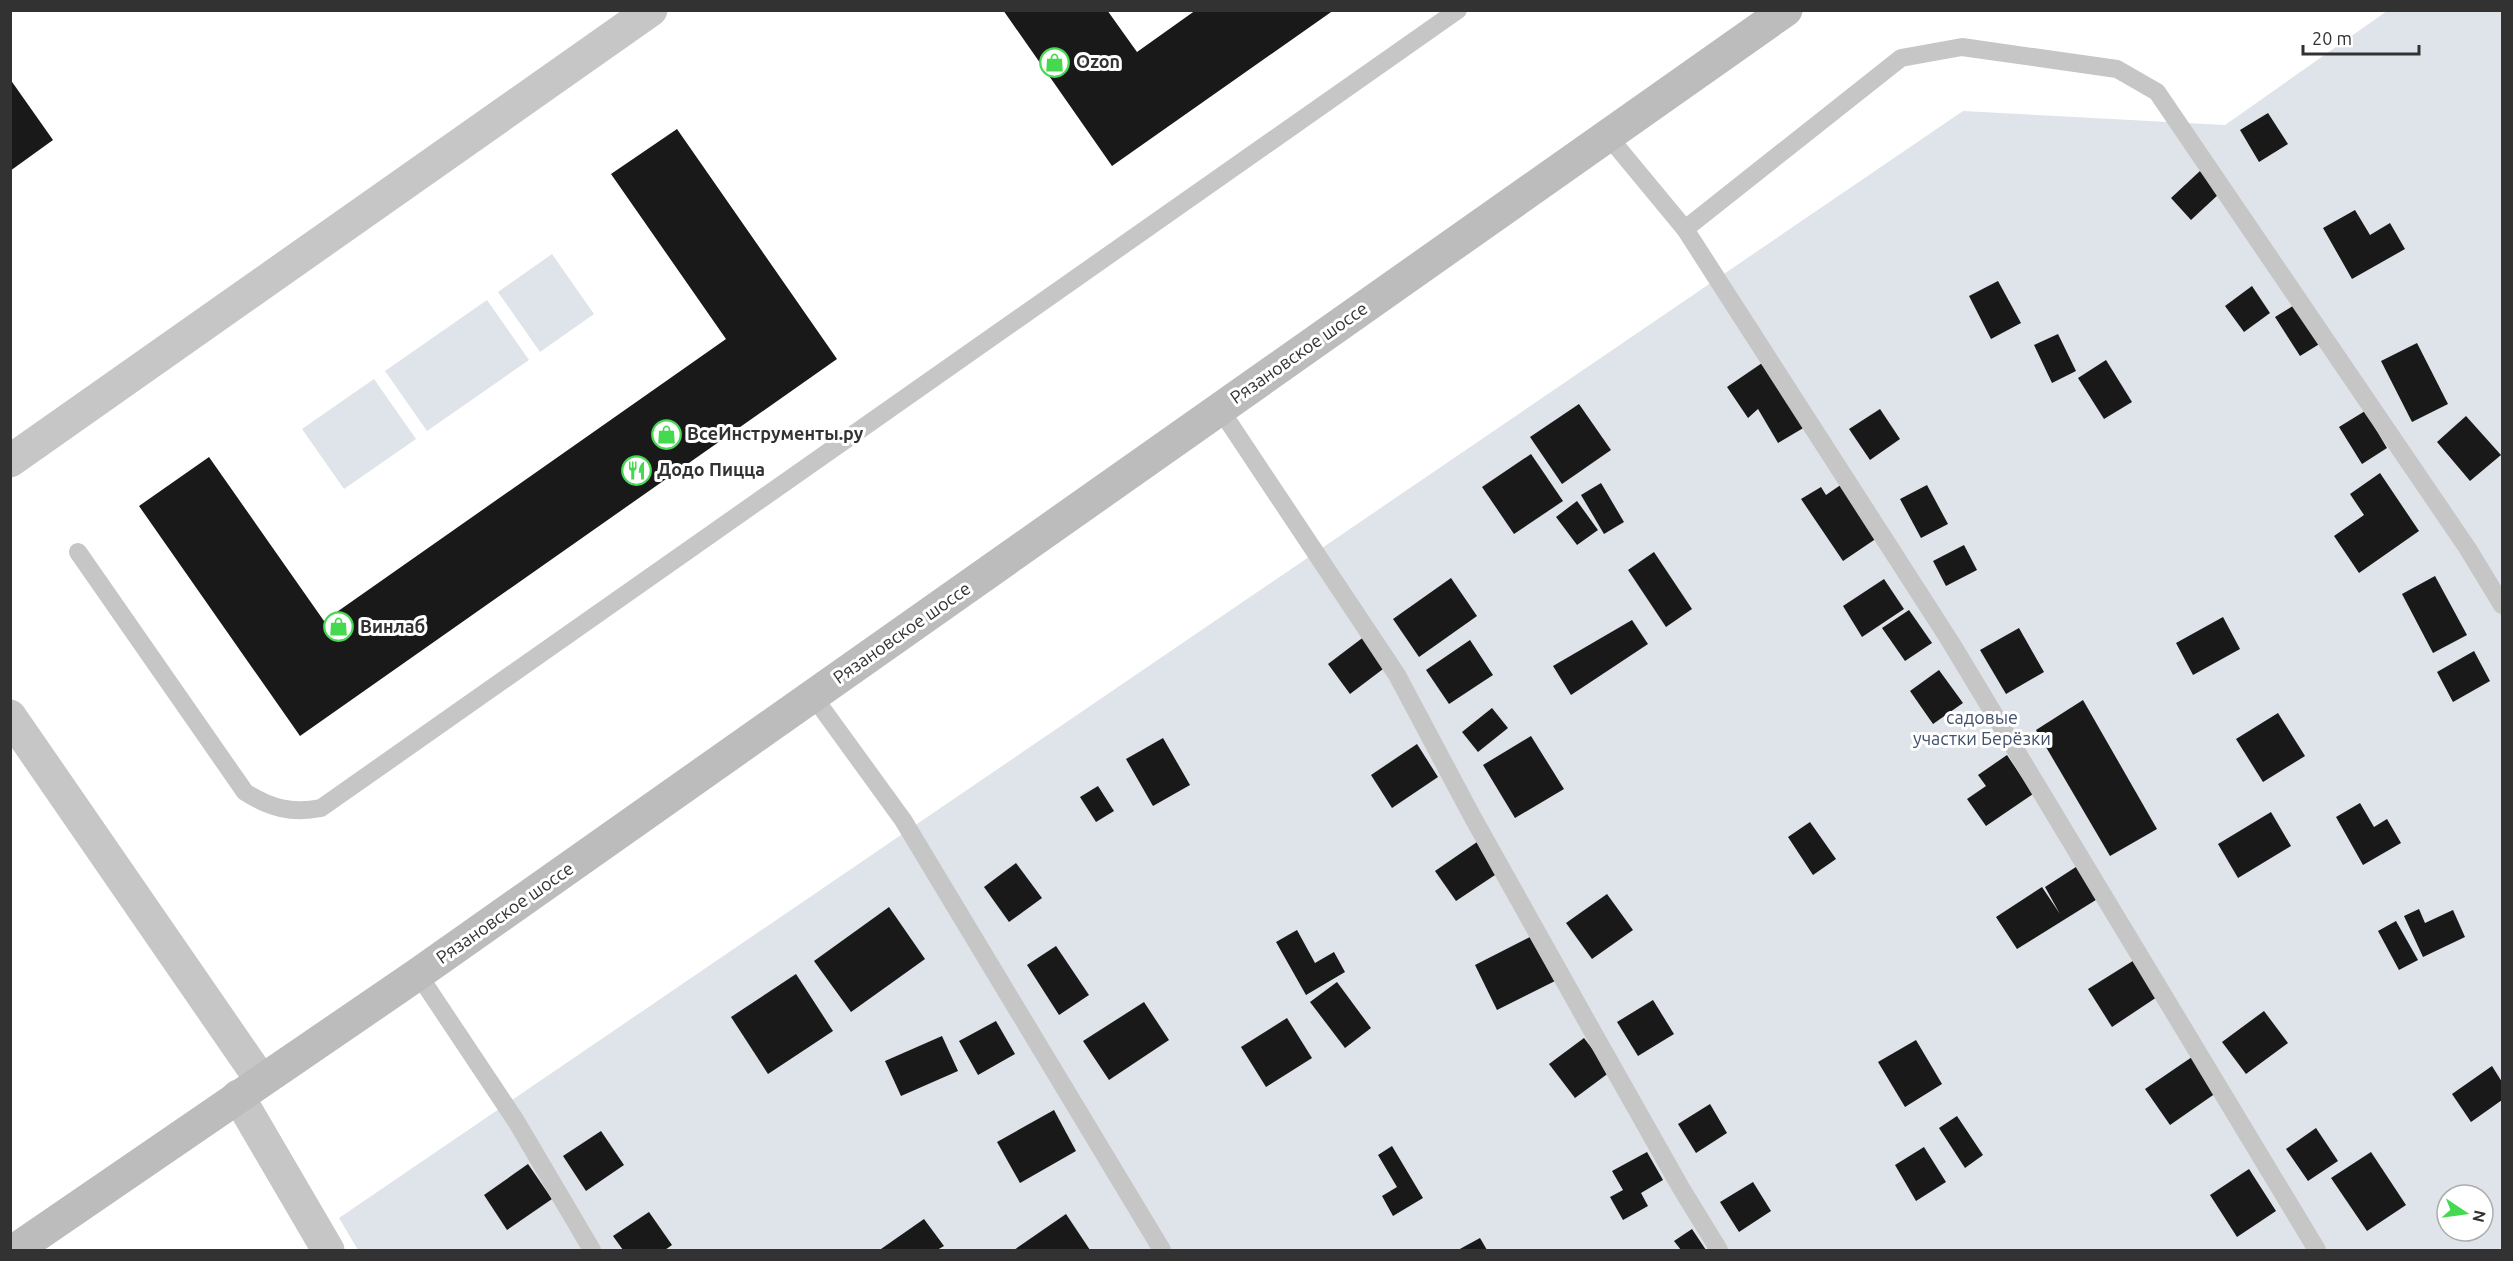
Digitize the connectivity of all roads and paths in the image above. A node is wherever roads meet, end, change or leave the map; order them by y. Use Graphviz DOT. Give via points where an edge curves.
graph roads {
  1 [pos="651,10"];
  2 [pos="1458,10"];
  3 [pos="1786,10"];
  4 [pos="1608,136"];
  5 [pos="1685,229"];
  6 [pos="1220,409"];
  7 [pos="10,461"];
  8 [pos="78,552"];
  9 [pos="2502,605"];
  10 [pos="813,696"];
  11 [pos="10,716"];
  12 [pos="418,974"];
  13 [pos="250,1088"];
  14 [pos="15,1251"];
  15 [pos="328,1251"];
  16 [pos="592,1251"];
  17 [pos="1162,1251"];
  18 [pos="1719,1251"];
  19 [pos="2317,1251"];
  1 -- 7 [label="street"];
  2 -- 8 [label="lane" via="321,808 276,808 245,792"];
  3 -- 4 [label="main road, Рязановское шоссе"];
  4 -- 5 [label="lane"];
  4 -- 6 [label="main road, Рязановское шоссе"];
  5 -- 9 [label="lane" via="1901,58 1962,48 2117,69 2157,92 2468,549"];
  5 -- 19 [label="lane" via="1950,640"];
  6 -- 10 [label="main road, Рязановское шоссе"];
  6 -- 18 [label="lane" via="1397,675 1528,917"];
  10 -- 12 [label="main road, Рязановское шоссе"];
  10 -- 17 [label="lane" via="903,820"];
  11 -- 13 [label="street"];
  12 -- 13 [label="main road, Рязановское шоссе"];
  12 -- 16 [label="lane" via="516,1121"];
  13 -- 14 [label="main road, Рязановское шоссе"];
  13 -- 15 [label="street"];
}
